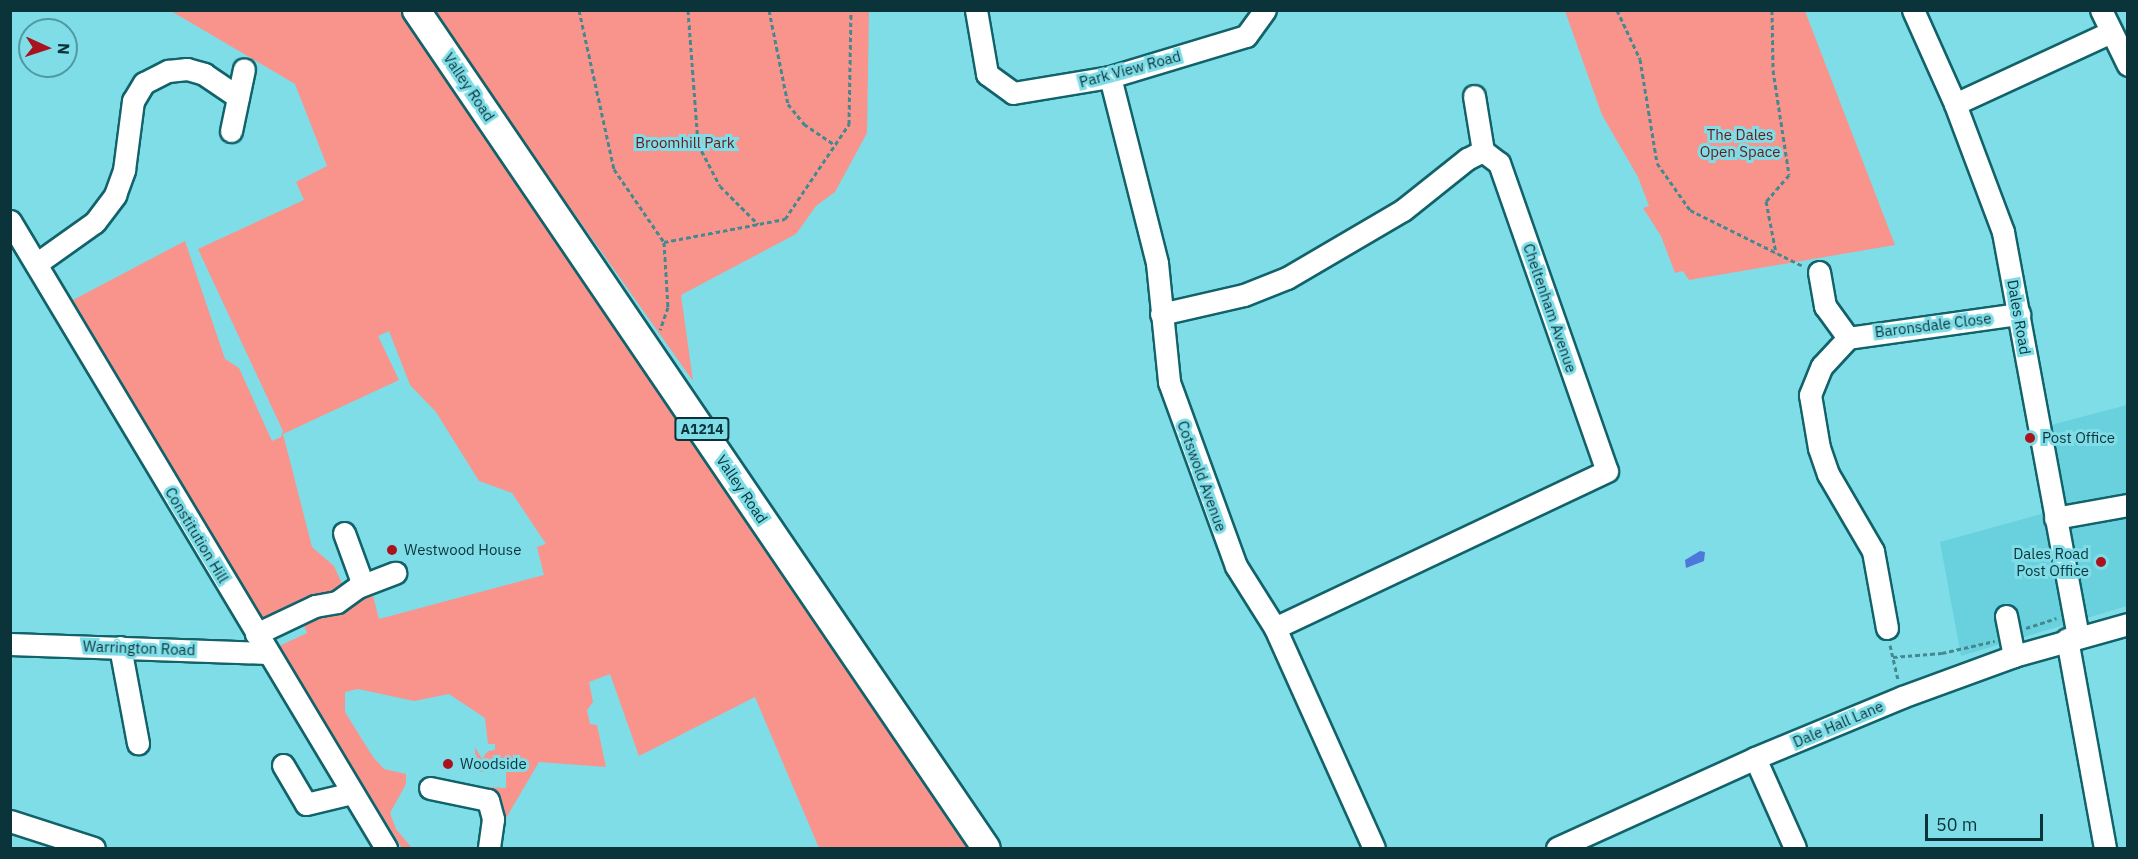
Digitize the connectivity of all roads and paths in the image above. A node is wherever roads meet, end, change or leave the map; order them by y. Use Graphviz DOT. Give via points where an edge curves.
graph roads {
  1 [pos="416,10"];
  2 [pos="579,10"];
  3 [pos="688,10"];
  4 [pos="769,10"];
  5 [pos="851,10"];
  6 [pos="976,10"];
  7 [pos="1265,10"];
  8 [pos="1617,10"];
  9 [pos="1772,10"];
  10 [pos="1913,10"];
  11 [pos="2102,10"];
  12 [pos="2111,32"];
  13 [pos="2127,65"];
  14 [pos="244,69"];
  15 [pos="1110,77"];
  16 [pos="1473,96"];
  17 [pos="238,97"];
  18 [pos="1955,104"];
  19 [pos="231,131"];
  20 [pos="835,145"];
  21 [pos="1483,152"];
  22 [pos="10,221"];
  23 [pos="758,224"];
  24 [pos="664,242"];
  25 [pos="1776,254"];
  26 [pos="36,264"];
  27 [pos="1819,272"];
  28 [pos="1161,314"];
  29 [pos="2019,314"];
  30 [pos="659,333"];
  31 [pos="1848,338"];
  32 [pos="2127,505"];
  33 [pos="2055,518"];
  34 [pos="344,532"];
  35 [pos="395,573"];
  36 [pos="363,585"];
  37 [pos="2073,614"];
  38 [pos="2127,624"];
  39 [pos="2008,626"];
  40 [pos="1275,628"];
  41 [pos="1887,628"];
  42 [pos="256,634"];
  43 [pos="2073,638"];
  44 [pos="10,644"];
  45 [pos="120,647"];
  46 [pos="267,652"];
  47 [pos="2014,656"];
  48 [pos="1902,697"];
  49 [pos="138,743"];
  50 [pos="1755,758"];
  51 [pos="283,765"];
  52 [pos="430,788"];
  53 [pos="352,793"];
  54 [pos="10,821"];
  55 [pos="96,845"];
  56 [pos="386,849"];
  57 [pos="489,849"];
  58 [pos="986,849"];
  59 [pos="1374,849"];
  60 [pos="1557,849"];
  61 [pos="1795,849"];
  62 [pos="2105,849"];
  1 -- 58 [label="main road, Valley Road / A1214"];
  2 -- 24 [label="path" via="614,169"];
  3 -- 23 [label="path" via="698,144 720,186"];
  4 -- 20 [label="path" via="788,104 804,124"];
  5 -- 20 [label="path" via="849,124"];
  6 -- 15 [label="street, Park View Road" via="987,74 1013,93"];
  7 -- 15 [label="street, Park View Road" via="1246,36"];
  8 -- 25 [label="path" via="1640,59 1657,163 1690,210"];
  9 -- 25 [label="path" via="1773,70 1789,174 1766,201"];
  10 -- 18 [label="street, Dales Road"];
  11 -- 12 [label="street"];
  12 -- 13 [label="street"];
  12 -- 18 [label="street"];
  14 -- 17 [label="street"];
  15 -- 28 [label="street, Cotswold Avenue" via="1157,263"];
  16 -- 21 [label="street"];
  17 -- 19 [label="street"];
  17 -- 26 [label="street" via="204,74 187,69 168,71 144,83 133,101 124,170 115,195 95,222"];
  18 -- 29 [label="street, Dales Road" via="2003,232"];
  20 -- 23 [label="path" via="784,219"];
  21 -- 28 [label="street" via="1467,159 1403,210 1287,278 1244,295"];
  21 -- 40 [label="street, Cheltenham Avenue" via="1499,163 1607,471"];
  22 -- 26 [label="street, Constitution Hill"];
  23 -- 24 [label="path"];
  24 -- 30 [label="path" via="668,307"];
  25 -- 27 [label="path"];
  26 -- 42 [label="street, Constitution Hill"];
  27 -- 31 [label="street" via="1825,306"];
  28 -- 40 [label="street, Cotswold Avenue" via="1169,382 1206,489 1236,566"];
  29 -- 31 [label="street, Baronsdale Close"];
  29 -- 33 [label="street, Dales Road"];
  31 -- 41 [label="street" via="1822,366 1810,395 1813,418 1828,474 1874,551"];
  32 -- 33 [label="street"];
  33 -- 37 [label="street, Dales Road"];
  34 -- 36 [label="street"];
  35 -- 36 [label="street"];
  36 -- 42 [label="street" via="337,603 315,606"];
  37 -- 39 [label="path"];
  37 -- 43 [label="street, Dales Road"];
  38 -- 43 [label="street, Dale Hall Lane"];
  39 -- 47 [label="street"];
  39 -- 48 [label="path" via="1942,653 1893,657"];
  40 -- 59 [label="street, Cotswold Avenue"];
  42 -- 46 [label="street, Constitution Hill"];
  43 -- 47 [label="street, Dale Hall Lane"];
  43 -- 62 [label="street, Dales Road"];
  44 -- 45 [label="street, Warrington Road"];
  45 -- 46 [label="street, Warrington Road"];
  45 -- 49 [label="street"];
  46 -- 53 [label="street, Constitution Hill"];
  47 -- 48 [label="street, Dale Hall Lane"];
  48 -- 50 [label="street, Dale Hall Lane"];
  50 -- 60 [label="street, Dale Hall Lane"];
  50 -- 61 [label="street"];
  51 -- 53 [label="street" via="306,804"];
  52 -- 57 [label="street" via="488,800 493,819"];
  53 -- 56 [label="street, Constitution Hill"];
  54 -- 55 [label="street"];
}
